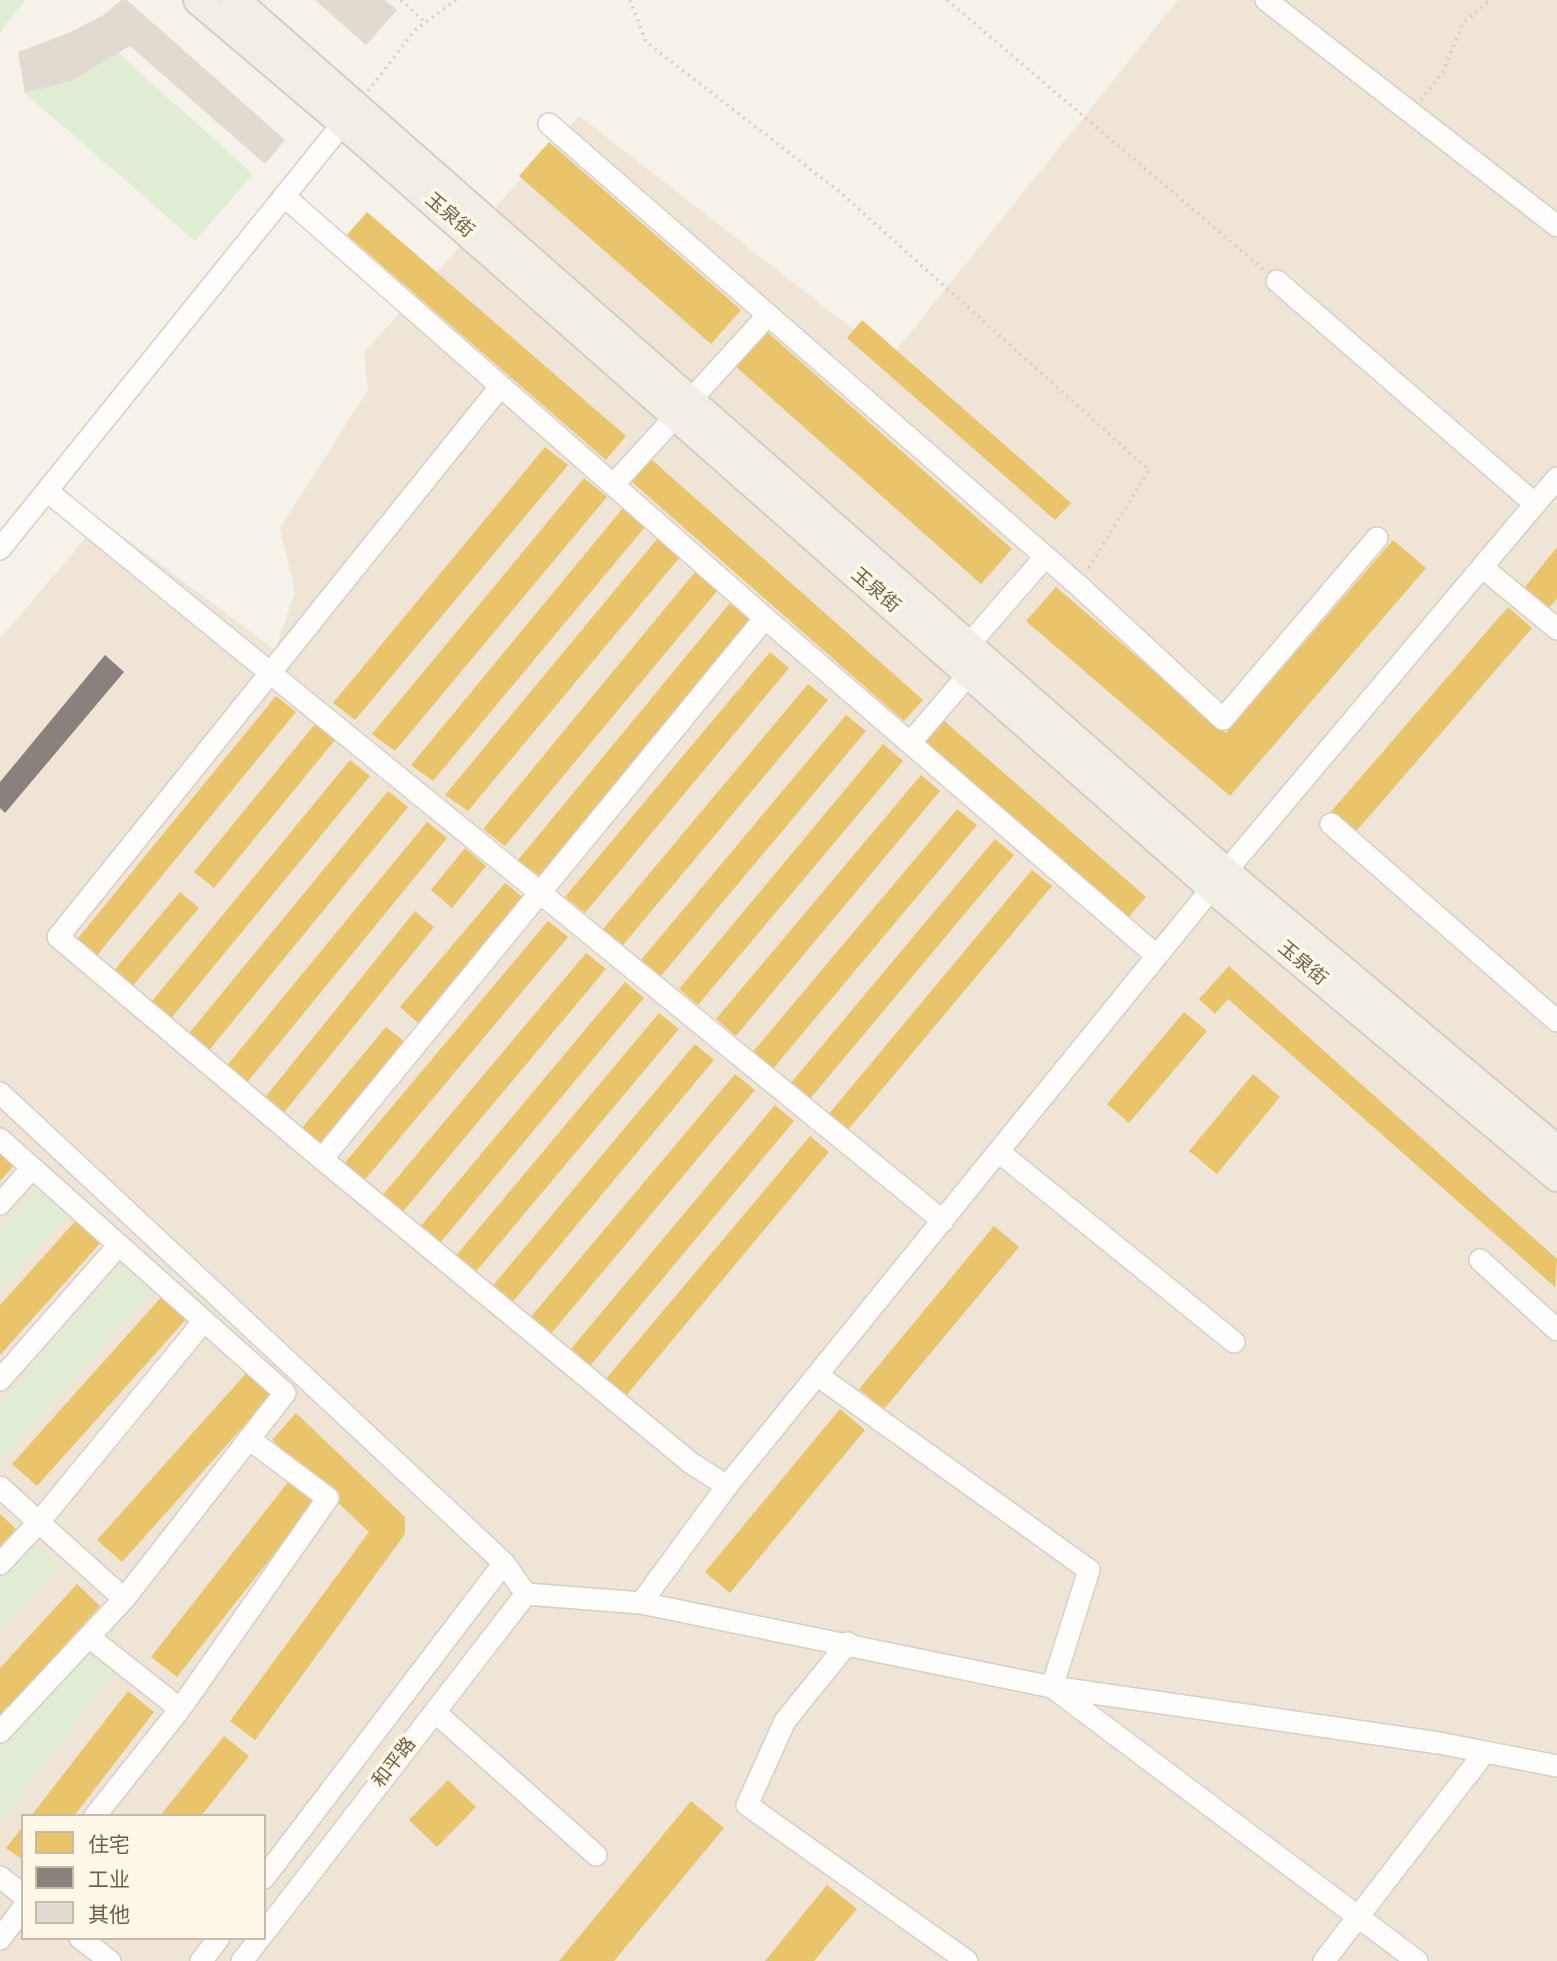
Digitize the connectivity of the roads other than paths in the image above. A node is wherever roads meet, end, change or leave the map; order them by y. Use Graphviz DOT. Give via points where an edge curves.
graph roads {
  1 [pos="198,0"];
  2 [pos="235,0"];
  3 [pos="1266,0"];
  4 [pos="350,115"];
  5 [pos="549,124"];
  6 [pos="284,196"];
  7 [pos="1557,226"];
  8 [pos="1277,281"];
  9 [pos="768,315"];
  10 [pos="500,387"];
  11 [pos="683,409"];
  12 [pos="1557,478"];
  13 [pos="613,485"];
  14 [pos="47,491"];
  15 [pos="1535,504"];
  16 [pos="1377,538"];
  17 [pos="0,549"];
  18 [pos="1045,557"];
  19 [pos="1482,567"];
  20 [pos="765,618"];
  21 [pos="1557,629"];
  22 [pos="964,660"];
  23 [pos="270,672"];
  24 [pos="910,743"];
  25 [pos="1331,824"];
  26 [pos="1219,880"];
  27 [pos="539,892"];
  28 [pos="1157,956"];
  29 [pos="1557,1021"];
  30 [pos="0,1093"];
  31 [pos="0,1139"];
  32 [pos="1557,1150"];
  33 [pos="999,1152"];
  34 [pos="322,1159"];
  35 [pos="32,1168"];
  36 [pos="1557,1177"];
  37 [pos="0,1204"];
  38 [pos="943,1221"];
  39 [pos="119,1245"];
  40 [pos="1480,1260"];
  41 [pos="1554,1320"];
  42 [pos="204,1321"];
  43 [pos="1234,1342"];
  44 [pos="817,1375"];
  45 [pos="0,1380"];
  46 [pos="249,1439"];
  47 [pos="727,1486"];
  48 [pos="0,1488"];
  49 [pos="39,1522"];
  50 [pos="504,1563"];
  51 [pos="0,1564"];
  52 [pos="526,1594"];
  53 [pos="124,1599"];
  54 [pos="641,1603"];
  55 [pos="89,1637"];
  56 [pos="848,1643"];
  57 [pos="1052,1687"];
  58 [pos="180,1709"];
  59 [pos="435,1712"];
  60 [pos="0,1732"];
  61 [pos="1485,1752"];
  62 [pos="1557,1766"];
  63 [pos="97,1814"];
  64 [pos="596,1855"];
  65 [pos="266,1875"];
  66 [pos="0,1877"];
  67 [pos="21,1893"];
  68 [pos="21,1911"];
  69 [pos="1358,1915"];
  70 [pos="266,1930"];
  71 [pos="0,1939"];
  72 [pos="83,1940"];
  73 [pos="217,1940"];
  74 [pos="258,1940"];
  75 [pos="110,1961"];
  76 [pos="201,1961"];
  77 [pos="242,1961"];
  78 [pos="967,1961"];
  79 [pos="1324,1961"];
  80 [pos="1417,1961"];
  1 -- 4 [label="main road, 玉泉街"];
  2 -- 4 [label="main road, 玉泉街"];
  3 -- 7 [label="street"];
  4 -- 6 [label="street"];
  4 -- 11 [label="main road, 玉泉街"];
  5 -- 9 [label="street"];
  6 -- 10 [label="street"];
  6 -- 14 [label="street"];
  8 -- 15 [label="street"];
  9 -- 11 [label="street"];
  9 -- 18 [label="street"];
  10 -- 13 [label="street"];
  10 -- 23 [label="street"];
  11 -- 13 [label="street"];
  11 -- 22 [label="main road, 玉泉街"];
  12 -- 15 [label="street"];
  13 -- 20 [label="street"];
  14 -- 17 [label="street"];
  14 -- 23 [label="street"];
  15 -- 19 [label="street"];
  16 -- 18 [label="street" via="1223,719"];
  18 -- 22 [label="street"];
  19 -- 21 [label="street"];
  19 -- 26 [label="street"];
  20 -- 24 [label="street"];
  20 -- 27 [label="street"];
  22 -- 24 [label="street"];
  22 -- 26 [label="main road, 玉泉街"];
  23 -- 27 [label="street"];
  23 -- 34 [label="street" via="58,937"];
  24 -- 28 [label="street"];
  25 -- 29 [label="street"];
  26 -- 28 [label="street"];
  26 -- 32 [label="main road, 玉泉街"];
  26 -- 36 [label="main road, 玉泉街"];
  27 -- 34 [label="street"];
  27 -- 38 [label="street"];
  28 -- 33 [label="street"];
  30 -- 50 [label="street"];
  31 -- 35 [label="street"];
  33 -- 38 [label="street"];
  33 -- 43 [label="street"];
  34 -- 47 [label="street" via="691,1463"];
  35 -- 37 [label="street"];
  35 -- 39 [label="street"];
  38 -- 44 [label="street"];
  39 -- 42 [label="street"];
  39 -- 45 [label="street"];
  40 -- 41 [label="street"];
  42 -- 46 [label="street" via="285,1393"];
  42 -- 49 [label="street"];
  44 -- 47 [label="street"];
  44 -- 57 [label="street" via="1089,1570"];
  46 -- 53 [label="street"];
  46 -- 58 [label="street" via="328,1498"];
  47 -- 54 [label="street"];
  48 -- 49 [label="street"];
  49 -- 51 [label="street"];
  49 -- 53 [label="street"];
  50 -- 52 [label="street"];
  50 -- 65 [label="street, 和平路"];
  52 -- 54 [label="street"];
  52 -- 59 [label="street, 和平路"];
  53 -- 55 [label="street"];
  54 -- 56 [label="street"];
  55 -- 58 [label="street"];
  55 -- 60 [label="street"];
  56 -- 57 [label="street"];
  56 -- 78 [label="street" via="785,1721 747,1805"];
  57 -- 61 [label="street"];
  57 -- 69 [label="street"];
  58 -- 63 [label="street"];
  59 -- 64 [label="street"];
  59 -- 70 [label="street, 和平路"];
  61 -- 62 [label="street"];
  61 -- 69 [label="street"];
  66 -- 67 [label="street"];
  68 -- 71 [label="street"];
  69 -- 79 [label="street"];
  69 -- 80 [label="street"];
  72 -- 75 [label="street"];
  73 -- 76 [label="street"];
  74 -- 77 [label="street"];
}
